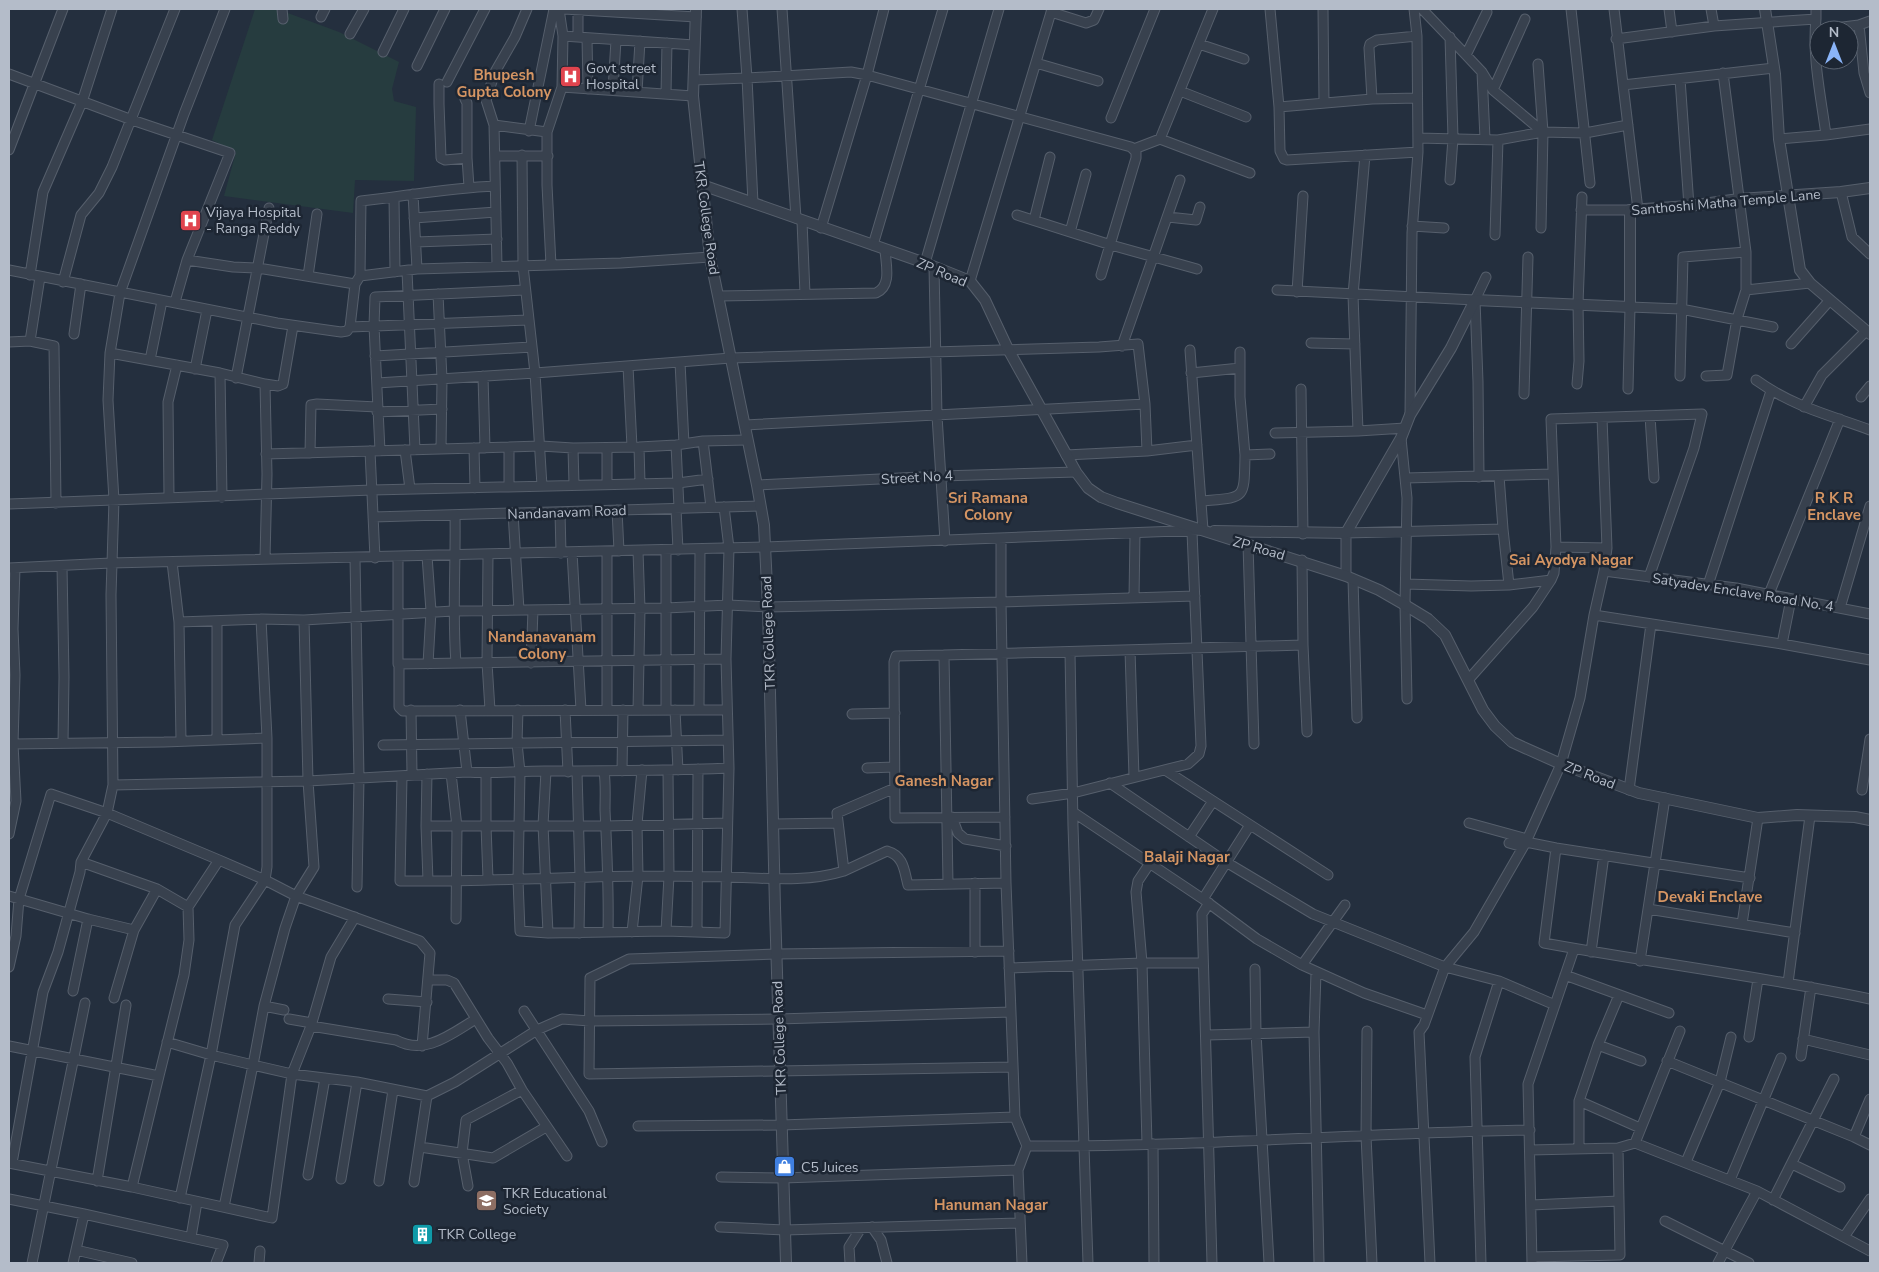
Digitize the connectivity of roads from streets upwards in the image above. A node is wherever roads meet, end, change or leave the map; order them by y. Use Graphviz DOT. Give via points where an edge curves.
graph roads {
  1 [pos="63,9"];
  2 [pos="112,9"];
  3 [pos="175,9"];
  4 [pos="225,9"];
  5 [pos="282,9"];
  6 [pos="364,9"];
  7 [pos="404,9"];
  8 [pos="445,9"];
  9 [pos="485,9"];
  10 [pos="527,9"];
  11 [pos="554,9"];
  12 [pos="560,9"];
  13 [pos="564,9"];
  14 [pos="742,9"];
  15 [pos="782,9"];
  16 [pos="884,9"];
  17 [pos="943,9"];
  18 [pos="999,9"];
  19 [pos="1099,9"];
  20 [pos="1156,9"];
  21 [pos="1213,9"];
  22 [pos="1270,9"];
  23 [pos="1323,9"];
  24 [pos="1414,9"];
  25 [pos="1422,9"];
  26 [pos="1571,9"];
  27 [pos="1614,9"];
  28 [pos="1669,9"];
  29 [pos="1712,9"];
  30 [pos="1765,9"];
  31 [pos="1816,9"];
  32 [pos="578,10"];
  33 [pos="628,11"];
  34 [pos="1052,11"];
  35 [pos="1487,12"];
  36 [pos="696,13"];
  37 [pos="283,18"];
  38 [pos="1525,19"];
  39 [pos="1816,19"];
  40 [pos="1767,22"];
  41 [pos="1714,26"];
  42 [pos="1672,32"];
  43 [pos="1859,33"];
  44 [pos="350,34"];
  45 [pos="562,36"];
  46 [pos="1417,36"];
  47 [pos="582,37"];
  48 [pos="1450,37"];
  49 [pos="1616,39"];
  50 [pos="616,40"];
  51 [pos="640,41"];
  52 [pos="667,43"];
  53 [pos="1199,44"];
  54 [pos="694,45"];
  55 [pos="383,52"];
  56 [pos="1466,55"];
  57 [pos="1244,59"];
  58 [pos="1036,63"];
  59 [pos="1538,64"];
  60 [pos="417,66"];
  61 [pos="1774,68"];
  62 [pos="1821,70"];
  63 [pos="1482,72"];
  64 [pos="1723,73"];
  65 [pos="9,74"];
  66 [pos="867,75"];
  67 [pos="787,76"];
  68 [pos="747,78"];
  69 [pos="1680,79"];
  70 [pos="694,80"];
  71 [pos="1098,81"];
  72 [pos="35,84"];
  73 [pos="1623,85"];
  74 [pos="562,87"];
  75 [pos="588,89"];
  76 [pos="613,90"];
  77 [pos="919,90"];
  78 [pos="1493,90"];
  79 [pos="1180,91"];
  80 [pos="637,92"];
  81 [pos="1870,93"];
  82 [pos="666,94"];
  83 [pos="693,96"];
  84 [pos="1417,98"];
  85 [pos="465,99"];
  86 [pos="1372,99"];
  87 [pos="82,102"];
  88 [pos="1324,103"];
  89 [pos="971,104"];
  90 [pos="1279,106"];
  91 [pos="1019,117"];
  92 [pos="1246,117"];
  93 [pos="1111,118"];
  94 [pos="132,120"];
  95 [pos="494,125"];
  96 [pos="1628,125"];
  97 [pos="1870,129"];
  98 [pos="529,130"];
  99 [pos="547,132"];
  100 [pos="1543,132"];
  101 [pos="1586,133"];
  102 [pos="1826,135"];
  103 [pos="177,136"];
  104 [pos="1418,138"];
  105 [pos="1453,138"];
  106 [pos="1160,139"];
  107 [pos="1485,139"];
  108 [pos="1779,139"];
  109 [pos="1498,140"];
  110 [pos="1134,149"];
  111 [pos="9,150"];
  112 [pos="1418,152"];
  113 [pos="522,155"];
  114 [pos="1365,155"];
  115 [pos="495,156"];
  116 [pos="548,156"];
  117 [pos="1050,157"];
  118 [pos="466,158"];
  119 [pos="1250,173"];
  120 [pos="1086,174"];
  121 [pos="1180,180"];
  122 [pos="1450,180"];
  123 [pos="1590,183"];
  124 [pos="702,185"];
  125 [pos="495,186"];
  126 [pos="469,187"];
  127 [pos="1870,188"];
  128 [pos="1841,192"];
  129 [pos="413,194"];
  130 [pos="1304,196"];
  131 [pos="1788,196"];
  132 [pos="394,197"];
  133 [pos="1582,197"];
  134 [pos="1738,199"];
  135 [pos="753,203"];
  136 [pos="1689,206"];
  137 [pos="1200,207"];
  138 [pos="269,208"];
  139 [pos="1581,210"];
  140 [pos="1634,210"];
  141 [pos="496,212"];
  142 [pos="317,214"];
  143 [pos="1017,215"];
  144 [pos="1168,217"];
  145 [pos="414,218"];
  146 [pos="799,220"];
  147 [pos="1034,220"];
  148 [pos="1412,226"];
  149 [pos="821,228"];
  150 [pos="1444,228"];
  151 [pos="1540,228"];
  152 [pos="1070,232"];
  153 [pos="1495,235"];
  154 [pos="497,239"];
  155 [pos="416,242"];
  156 [pos="873,245"];
  157 [pos="1111,245"];
  158 [pos="885,250"];
  159 [pos="1746,252"];
  160 [pos="1870,254"];
  161 [pos="710,257"];
  162 [pos="1154,257"];
  163 [pos="1528,257"];
  164 [pos="187,260"];
  165 [pos="551,265"];
  166 [pos="929,265"];
  167 [pos="497,266"];
  168 [pos="523,266"];
  169 [pos="258,268"];
  170 [pos="417,269"];
  171 [pos="1197,269"];
  172 [pos="9,270"];
  173 [pos="406,271"];
  174 [pos="395,272"];
  175 [pos="30,275"];
  176 [pos="1101,275"];
  177 [pos="308,276"];
  178 [pos="360,276"];
  179 [pos="40,277"];
  180 [pos="1486,277"];
  181 [pos="970,281"];
  182 [pos="63,282"];
  183 [pos="1810,283"];
  184 [pos="81,284"];
  185 [pos="355,284"];
  186 [pos="525,290"];
  187 [pos="1277,290"];
  188 [pos="1746,290"];
  189 [pos="120,292"];
  190 [pos="1297,292"];
  191 [pos="438,294"];
  192 [pos="805,294"];
  193 [pos="408,295"];
  194 [pos="1353,295"];
  195 [pos="719,296"];
  196 [pos="1411,297"];
  197 [pos="162,300"];
  198 [pos="1475,300"];
  199 [pos="1830,300"];
  200 [pos="175,302"];
  201 [pos="1527,302"];
  202 [pos="1578,304"];
  203 [pos="1630,306"];
  204 [pos="1682,309"];
  205 [pos="206,310"];
  206 [pos="249,318"];
  207 [pos="1737,319"];
  208 [pos="529,320"];
  209 [pos="440,324"];
  210 [pos="409,325"];
  211 [pos="292,326"];
  212 [pos="374,326"];
  213 [pos="350,327"];
  214 [pos="1773,327"];
  215 [pos="1868,333"];
  216 [pos="74,334"];
  217 [pos="30,341"];
  218 [pos="9,342"];
  219 [pos="1311,343"];
  220 [pos="1355,344"];
  221 [pos="1791,344"];
  222 [pos="1122,346"];
  223 [pos="532,347"];
  224 [pos="1008,349"];
  225 [pos="1190,350"];
  226 [pos="441,352"];
  227 [pos="1240,352"];
  228 [pos="110,353"];
  229 [pos="936,353"];
  230 [pos="410,354"];
  231 [pos="376,356"];
  232 [pos="731,358"];
  233 [pos="150,360"];
  234 [pos="680,362"];
  235 [pos="177,365"];
  236 [pos="628,366"];
  237 [pos="1240,368"];
  238 [pos="195,369"];
  239 [pos="220,373"];
  240 [pos="534,373"];
  241 [pos="1191,373"];
  242 [pos="482,376"];
  243 [pos="1680,376"];
  244 [pos="1706,376"];
  245 [pos="236,378"];
  246 [pos="442,379"];
  247 [pos="1756,380"];
  248 [pos="411,381"];
  249 [pos="377,383"];
  250 [pos="265,384"];
  251 [pos="1576,384"];
  252 [pos="1870,386"];
  253 [pos="1628,388"];
  254 [pos="1301,389"];
  255 [pos="1771,391"];
  256 [pos="1524,394"];
  257 [pos="1861,397"];
  258 [pos="1145,404"];
  259 [pos="1804,408"];
  260 [pos="442,409"];
  261 [pos="377,410"];
  262 [pos="412,410"];
  263 [pos="1042,410"];
  264 [pos="1410,415"];
  265 [pos="937,416"];
  266 [pos="1650,416"];
  267 [pos="1602,418"];
  268 [pos="1840,419"];
  269 [pos="745,425"];
  270 [pos="1870,430"];
  271 [pos="1275,432"];
  272 [pos="1302,432"];
  273 [pos="1358,432"];
  274 [pos="1403,433"];
  275 [pos="747,440"];
  276 [pos="703,441"];
  277 [pos="680,445"];
  278 [pos="1197,445"];
  279 [pos="541,446"];
  280 [pos="509,447"];
  281 [pos="635,447"];
  282 [pos="474,448"];
  283 [pos="485,448"];
  284 [pos="574,448"];
  285 [pos="607,448"];
  286 [pos="441,449"];
  287 [pos="405,450"];
  288 [pos="415,450"];
  289 [pos="370,451"];
  290 [pos="380,451"];
  291 [pos="1147,451"];
  292 [pos="310,453"];
  293 [pos="266,454"];
  294 [pos="1270,454"];
  295 [pos="1245,455"];
  296 [pos="1066,456"];
  297 [pos="1076,472"];
  298 [pos="1553,474"];
  299 [pos="941,476"];
  300 [pos="1499,476"];
  301 [pos="1479,477"];
  302 [pos="1406,478"];
  303 [pos="1654,478"];
  304 [pos="708,479"];
  305 [pos="678,482"];
  306 [pos="640,483"];
  307 [pos="607,484"];
  308 [pos="574,485"];
  309 [pos="542,486"];
  310 [pos="757,486"];
  311 [pos="509,487"];
  312 [pos="474,488"];
  313 [pos="410,489"];
  314 [pos="372,490"];
  315 [pos="266,495"];
  316 [pos="169,497"];
  317 [pos="222,497"];
  318 [pos="114,500"];
  319 [pos="1201,501"];
  320 [pos="56,503"];
  321 [pos="9,504"];
  322 [pos="760,506"];
  323 [pos="1870,506"];
  324 [pos="711,507"];
  325 [pos="724,507"];
  326 [pos="678,508"];
  327 [pos="617,510"];
  328 [pos="560,512"];
  329 [pos="513,513"];
  330 [pos="455,515"];
  331 [pos="373,517"];
  332 [pos="1503,529"];
  333 [pos="1198,531"];
  334 [pos="1406,532"];
  335 [pos="1346,533"];
  336 [pos="1135,534"];
  337 [pos="1303,534"];
  338 [pos="1001,539"];
  339 [pos="945,541"];
  340 [pos="1248,544"];
  341 [pos="765,547"];
  342 [pos="1556,547"];
  343 [pos="729,548"];
  344 [pos="1607,548"];
  345 [pos="700,549"];
  346 [pos="666,550"];
  347 [pos="678,550"];
  348 [pos="607,551"];
  349 [pos="619,551"];
  350 [pos="638,551"];
  351 [pos="572,552"];
  352 [pos="561,553"];
  353 [pos="515,554"];
  354 [pos="488,555"];
  355 [pos="427,556"];
  356 [pos="455,556"];
  357 [pos="398,557"];
  358 [pos="355,558"];
  359 [pos="375,558"];
  360 [pos="266,559"];
  361 [pos="1302,560"];
  362 [pos="172,562"];
  363 [pos="111,563"];
  364 [pos="62,566"];
  365 [pos="12,568"];
  366 [pos="1604,571"];
  367 [pos="1349,577"];
  368 [pos="1649,577"];
  369 [pos="1551,580"];
  370 [pos="1406,584"];
  371 [pos="1509,584"];
  372 [pos="1708,585"];
  373 [pos="1769,594"];
  374 [pos="1195,596"];
  375 [pos="1134,598"];
  376 [pos="1791,598"];
  377 [pos="1001,602"];
  378 [pos="728,605"];
  379 [pos="1405,605"];
  380 [pos="698,606"];
  381 [pos="768,607"];
  382 [pos="666,608"];
  383 [pos="1840,608"];
  384 [pos="574,609"];
  385 [pos="607,609"];
  386 [pos="640,609"];
  387 [pos="487,610"];
  388 [pos="519,610"];
  389 [pos="533,610"];
  390 [pos="453,611"];
  391 [pos="431,612"];
  392 [pos="397,614"];
  393 [pos="1870,614"];
  394 [pos="1594,615"];
  395 [pos="356,616"];
  396 [pos="261,619"];
  397 [pos="304,620"];
  398 [pos="179,622"];
  399 [pos="217,622"];
  400 [pos="1651,624"];
  401 [pos="1782,644"];
  402 [pos="1303,645"];
  403 [pos="1250,647"];
  404 [pos="1197,648"];
  405 [pos="1130,650"];
  406 [pos="1070,652"];
  407 [pos="1002,654"];
  408 [pos="944,655"];
  409 [pos="667,659"];
  410 [pos="699,659"];
  411 [pos="726,659"];
  412 [pos="579,660"];
  413 [pos="607,660"];
  414 [pos="640,660"];
  415 [pos="1870,660"];
  416 [pos="456,663"];
  417 [pos="487,663"];
  418 [pos="531,663"];
  419 [pos="428,664"];
  420 [pos="399,665"];
  421 [pos="1469,679"];
  422 [pos="1407,699"];
  423 [pos="411,710"];
  424 [pos="460,710"];
  425 [pos="490,710"];
  426 [pos="518,710"];
  427 [pos="565,710"];
  428 [pos="581,710"];
  429 [pos="607,710"];
  430 [pos="623,710"];
  431 [pos="638,710"];
  432 [pos="671,710"];
  433 [pos="699,710"];
  434 [pos="726,710"];
  435 [pos="894,713"];
  436 [pos="852,714"];
  437 [pos="1357,718"];
  438 [pos="1307,732"];
  439 [pos="267,738"];
  440 [pos="217,739"];
  441 [pos="1870,739"];
  442 [pos="728,740"];
  443 [pos="181,741"];
  444 [pos="676,741"];
  445 [pos="114,742"];
  446 [pos="567,742"];
  447 [pos="623,742"];
  448 [pos="63,743"];
  449 [pos="517,743"];
  450 [pos="13,744"];
  451 [pos="413,744"];
  452 [pos="464,744"];
  453 [pos="1254,744"];
  454 [pos="383,745"];
  455 [pos="1869,759"];
  456 [pos="1561,764"];
  457 [pos="729,768"];
  458 [pos="867,768"];
  459 [pos="894,768"];
  460 [pos="642,770"];
  461 [pos="668,770"];
  462 [pos="678,770"];
  463 [pos="698,770"];
  464 [pos="1165,770"];
  465 [pos="546,771"];
  466 [pos="604,771"];
  467 [pos="622,771"];
  468 [pos="467,772"];
  469 [pos="520,772"];
  470 [pos="572,772"];
  471 [pos="451,773"];
  472 [pos="412,774"];
  473 [pos="427,774"];
  474 [pos="486,774"];
  475 [pos="402,776"];
  476 [pos="1134,777"];
  477 [pos="359,778"];
  478 [pos="266,781"];
  479 [pos="308,781"];
  480 [pos="1110,783"];
  481 [pos="113,785"];
  482 [pos="895,788"];
  483 [pos="1629,790"];
  484 [pos="1862,790"];
  485 [pos="1073,793"];
  486 [pos="1665,798"];
  487 [pos="1032,799"];
  488 [pos="13,800"];
  489 [pos="1213,801"];
  490 [pos="1073,812"];
  491 [pos="106,813"];
  492 [pos="1810,816"];
  493 [pos="950,817"];
  494 [pos="1005,818"];
  495 [pos="1758,818"];
  496 [pos="1870,820"];
  497 [pos="667,823"];
  498 [pos="698,823"];
  499 [pos="727,823"];
  500 [pos="838,823"];
  501 [pos="1469,823"];
  502 [pos="637,824"];
  503 [pos="774,824"];
  504 [pos="543,825"];
  505 [pos="1250,825"];
  506 [pos="426,826"];
  507 [pos="486,826"];
  508 [pos="518,826"];
  509 [pos="579,826"];
  510 [pos="606,826"];
  511 [pos="456,827"];
  512 [pos="9,834"];
  513 [pos="1189,837"];
  514 [pos="1509,843"];
  515 [pos="1525,843"];
  516 [pos="1006,846"];
  517 [pos="1556,848"];
  518 [pos="1604,856"];
  519 [pos="219,860"];
  520 [pos="81,862"];
  521 [pos="1226,862"];
  522 [pos="1655,862"];
  523 [pos="1150,863"];
  524 [pos="844,871"];
  525 [pos="1328,875"];
  526 [pos="638,876"];
  527 [pos="669,876"];
  528 [pos="546,877"];
  529 [pos="580,877"];
  530 [pos="609,877"];
  531 [pos="697,877"];
  532 [pos="727,877"];
  533 [pos="1750,878"];
  534 [pos="488,879"];
  535 [pos="265,880"];
  536 [pos="518,880"];
  537 [pos="774,880"];
  538 [pos="428,881"];
  539 [pos="456,881"];
  540 [pos="948,883"];
  541 [pos="976,883"];
  542 [pos="1006,883"];
  543 [pos="357,887"];
  544 [pos="157,889"];
  545 [pos="9,896"];
  546 [pos="296,896"];
  547 [pos="18,899"];
  548 [pos="1206,901"];
  549 [pos="1344,905"];
  550 [pos="188,907"];
  551 [pos="1648,909"];
  552 [pos="69,913"];
  553 [pos="355,917"];
  554 [pos="88,919"];
  555 [pos="456,919"];
  556 [pos="1332,922"];
  557 [pos="1742,924"];
  558 [pos="134,930"];
  559 [pos="666,931"];
  560 [pos="608,932"];
  561 [pos="632,932"];
  562 [pos="697,932"];
  563 [pos="1795,932"];
  564 [pos="548,933"];
  565 [pos="579,933"];
  566 [pos="1574,949"];
  567 [pos="1008,951"];
  568 [pos="976,952"];
  569 [pos="1591,952"];
  570 [pos="776,954"];
  571 [pos="1640,961"];
  572 [pos="1142,963"];
  573 [pos="1203,963"];
  574 [pos="1302,965"];
  575 [pos="1078,966"];
  576 [pos="9,967"];
  577 [pos="1445,967"];
  578 [pos="1009,968"];
  579 [pos="1255,969"];
  580 [pos="1316,973"];
  581 [pos="1565,975"];
  582 [pos="1758,979"];
  583 [pos="429,980"];
  584 [pos="1499,981"];
  585 [pos="1788,983"];
  586 [pos="1811,987"];
  587 [pos="73,991"];
  588 [pos="1619,995"];
  589 [pos="114,998"];
  590 [pos="388,999"];
  591 [pos="1870,999"];
  592 [pos="427,1002"];
  593 [pos="85,1003"];
  594 [pos="1555,1004"];
  595 [pos="126,1005"];
  596 [pos="264,1006"];
  597 [pos="284,1010"];
  598 [pos="524,1011"];
  599 [pos="1011,1012"];
  600 [pos="1669,1013"];
  601 [pos="1427,1015"];
  602 [pos="289,1019"];
  603 [pos="476,1019"];
  604 [pos="778,1019"];
  605 [pos="590,1021"];
  606 [pos="311,1025"];
  607 [pos="538,1030"];
  608 [pos="1367,1031"];
  609 [pos="1680,1031"];
  610 [pos="1314,1032"];
  611 [pos="1256,1033"];
  612 [pos="1207,1035"];
  613 [pos="1731,1037"];
  614 [pos="1749,1037"];
  615 [pos="1804,1039"];
  616 [pos="167,1042"];
  617 [pos="1598,1045"];
  618 [pos="9,1046"];
  619 [pos="422,1046"];
  620 [pos="32,1050"];
  621 [pos="500,1053"];
  622 [pos="211,1055"];
  623 [pos="1870,1055"];
  624 [pos="1801,1056"];
  625 [pos="1781,1058"];
  626 [pos="73,1060"];
  627 [pos="1641,1061"];
  628 [pos="1667,1061"];
  629 [pos="253,1064"];
  630 [pos="1013,1068"];
  631 [pos="115,1069"];
  632 [pos="780,1070"];
  633 [pos="292,1074"];
  634 [pos="159,1076"];
  635 [pos="325,1078"];
  636 [pos="1834,1079"];
  637 [pos="357,1082"];
  638 [pos="1720,1082"];
  639 [pos="393,1090"];
  640 [pos="522,1090"];
  641 [pos="427,1096"];
  642 [pos="1870,1099"];
  643 [pos="1765,1100"];
  644 [pos="1579,1101"];
  645 [pos="1015,1117"];
  646 [pos="1814,1120"];
  647 [pos="782,1125"];
  648 [pos="638,1126"];
  649 [pos="546,1127"];
  650 [pos="1640,1128"];
  651 [pos="1530,1130"];
  652 [pos="1477,1131"];
  653 [pos="1423,1133"];
  654 [pos="1366,1136"];
  655 [pos="1854,1136"];
  656 [pos="1315,1138"];
  657 [pos="1262,1140"];
  658 [pos="602,1142"];
  659 [pos="1210,1142"];
  660 [pos="1634,1142"];
  661 [pos="1150,1144"];
  662 [pos="1870,1144"];
  663 [pos="1027,1146"];
  664 [pos="1084,1146"];
  665 [pos="420,1147"];
  666 [pos="1579,1148"];
  667 [pos="1618,1148"];
  668 [pos="1530,1150"];
  669 [pos="462,1153"];
  670 [pos="567,1156"];
  671 [pos="1686,1162"];
  672 [pos="10,1163"];
  673 [pos="1792,1164"];
  674 [pos="51,1170"];
  675 [pos="1018,1170"];
  676 [pos="308,1175"];
  677 [pos="721,1177"];
  678 [pos="783,1178"];
  679 [pos="341,1179"];
  680 [pos="1730,1180"];
  681 [pos="97,1181"];
  682 [pos="379,1181"];
  683 [pos="414,1182"];
  684 [pos="468,1186"];
  685 [pos="132,1187"];
  686 [pos="1840,1187"];
  687 [pos="1756,1191"];
  688 [pos="180,1198"];
  689 [pos="9,1199"];
  690 [pos="1870,1199"];
  691 [pos="1773,1200"];
  692 [pos="1619,1201"];
  693 [pos="197,1202"];
  694 [pos="1531,1205"];
  695 [pos="44,1206"];
  696 [pos="224,1207"];
  697 [pos="84,1214"];
  698 [pos="1665,1221"];
  699 [pos="1020,1223"];
  700 [pos="720,1227"];
  701 [pos="872,1227"];
  702 [pos="861,1228"];
  703 [pos="785,1230"];
  704 [pos="190,1237"];
  705 [pos="1844,1237"];
  706 [pos="76,1250"];
  707 [pos="1725,1250"];
  708 [pos="260,1251"];
  709 [pos="1870,1251"];
  710 [pos="1532,1260"];
  711 [pos="32,1263"];
  712 [pos="73,1263"];
  713 [pos="132,1263"];
  714 [pos="216,1263"];
  715 [pos="260,1263"];
  716 [pos="786,1263"];
  717 [pos="850,1263"];
  718 [pos="887,1263"];
  719 [pos="1022,1263"];
  720 [pos="1088,1263"];
  721 [pos="1154,1263"];
  722 [pos="1212,1263"];
  723 [pos="1269,1263"];
  724 [pos="1319,1263"];
  725 [pos="1372,1263"];
  726 [pos="1430,1263"];
  727 [pos="1481,1263"];
  728 [pos="1718,1263"];
  729 [pos="1750,1263"];
  1 -- 72 [label="street"];
  2 -- 87 [label="street"];
  3 -- 94 [label="street"];
  4 -- 103 [label="street"];
  5 -- 37 [label="street"];
  6 -- 44 [label="street"];
  7 -- 55 [label="street"];
  8 -- 60 [label="street"];
  9 -- 118 [label="street" via="443,83 438,104 441,158"];
  10 -- 95 [label="street" via="488,91 486,100"];
  11 -- 98 [label="street"];
  12 -- 45 [label="street"];
  13 -- 32 [label="street"];
  14 -- 68 [label="street"];
  15 -- 67 [label="street"];
  16 -- 66 [label="street"];
  17 -- 77 [label="street"];
  18 -- 89 [label="street"];
  19 -- 34 [label="street" via="1094,20 1086,23"];
  20 -- 93 [label="street"];
  21 -- 53 [label="street"];
  22 -- 90 [label="street"];
  23 -- 88 [label="street"];
  24 -- 46 [label="street"];
  25 -- 48 [label="street"];
  26 -- 101 [label="street"];
  27 -- 49 [label="street"];
  28 -- 42 [label="street"];
  29 -- 41 [label="street"];
  30 -- 40 [label="street"];
  31 -- 39 [label="street"];
  32 -- 33 [label="street"];
  32 -- 47 [label="street"];
  33 -- 36 [label="street"];
  34 -- 58 [label="street"];
  35 -- 56 [label="street"];
  36 -- 54 [label="street, TKR College Road"];
  38 -- 78 [label="street"];
  39 -- 40 [label="street"];
  40 -- 41 [label="street"];
  40 -- 61 [label="street"];
  41 -- 42 [label="street"];
  42 -- 49 [label="street"];
  43 -- 81 [label="street"];
  45 -- 47 [label="street"];
  45 -- 74 [label="street"];
  46 -- 84 [label="street"];
  46 -- 86 [label="street" via="1377,40 1370,44"];
  47 -- 50 [label="street"];
  47 -- 75 [label="street"];
  48 -- 56 [label="street"];
  48 -- 105 [label="street"];
  49 -- 73 [label="street"];
  50 -- 51 [label="street"];
  50 -- 76 [label="street"];
  51 -- 52 [label="street"];
  51 -- 80 [label="street"];
  52 -- 54 [label="street"];
  52 -- 82 [label="street"];
  53 -- 57 [label="street"];
  53 -- 79 [label="street"];
  54 -- 70 [label="street, TKR College Road"];
  56 -- 63 [label="street"];
  58 -- 71 [label="street"];
  58 -- 91 [label="street"];
  59 -- 100 [label="street"];
  61 -- 64 [label="street"];
  61 -- 108 [label="street"];
  62 -- 102 [label="street"];
  63 -- 78 [label="street"];
  63 -- 107 [label="street"];
  64 -- 69 [label="street"];
  64 -- 134 [label="street"];
  65 -- 72 [label="street"];
  66 -- 67 [label="street" via="851,72"];
  66 -- 77 [label="street"];
  66 -- 149 [label="street"];
  67 -- 68 [label="street"];
  67 -- 146 [label="street"];
  68 -- 70 [label="street"];
  68 -- 135 [label="street"];
  69 -- 73 [label="street"];
  69 -- 136 [label="street"];
  70 -- 83 [label="street, TKR College Road"];
  72 -- 87 [label="street"];
  72 -- 111 [label="street"];
  73 -- 96 [label="street"];
  74 -- 75 [label="street"];
  74 -- 99 [label="street"];
  75 -- 76 [label="street"];
  76 -- 80 [label="street"];
  77 -- 89 [label="street"];
  77 -- 156 [label="street"];
  78 -- 100 [label="street"];
  79 -- 92 [label="street"];
  79 -- 106 [label="street"];
  80 -- 82 [label="street"];
  82 -- 83 [label="street"];
  83 -- 124 [label="street, TKR College Road"];
  84 -- 86 [label="street"];
  84 -- 104 [label="street"];
  85 -- 118 [label="street"];
  86 -- 88 [label="street"];
  87 -- 94 [label="street"];
  87 -- 175 [label="street" via="43,192"];
  88 -- 90 [label="street"];
  89 -- 91 [label="street"];
  89 -- 166 [label="street"];
  90 -- 114 [label="street" via="1280,151 1284,159"];
  91 -- 110 [label="street"];
  91 -- 181 [label="street"];
  94 -- 103 [label="street"];
  94 -- 182 [label="street" via="100,193 80,215"];
  95 -- 98 [label="street"];
  95 -- 115 [label="street"];
  96 -- 101 [label="street"];
  96 -- 140 [label="street" via="1635,170"];
  97 -- 102 [label="street"];
  98 -- 99 [label="street"];
  99 -- 116 [label="street"];
  100 -- 101 [label="street"];
  100 -- 109 [label="street"];
  100 -- 151 [label="street"];
  101 -- 123 [label="street"];
  102 -- 108 [label="street"];
  103 -- 164 [label="street" via="230,153"];
  103 -- 189 [label="street"];
  104 -- 105 [label="street"];
  104 -- 112 [label="street"];
  105 -- 107 [label="street"];
  105 -- 122 [label="street"];
  106 -- 110 [label="street"];
  106 -- 119 [label="street"];
  107 -- 109 [label="street"];
  108 -- 131 [label="street"];
  109 -- 153 [label="street"];
  110 -- 157 [label="street" via="1136,158"];
  112 -- 114 [label="street"];
  112 -- 148 [label="street"];
  113 -- 115 [label="street"];
  113 -- 116 [label="street"];
  113 -- 168 [label="street"];
  114 -- 194 [label="street"];
  115 -- 125 [label="street"];
  116 -- 165 [label="street"];
  117 -- 147 [label="street"];
  118 -- 126 [label="street"];
  120 -- 152 [label="street"];
  121 -- 144 [label="street"];
  124 -- 135 [label="street, ZP Road"];
  124 -- 161 [label="street, TKR College Road"];
  125 -- 126 [label="street"];
  125 -- 141 [label="street"];
  126 -- 129 [label="street"];
  127 -- 128 [label="street, Santhoshi Matha Temple Lane"];
  128 -- 131 [label="street, Santhoshi Matha Temple Lane"];
  128 -- 160 [label="street" via="1852,237"];
  129 -- 132 [label="street"];
  129 -- 145 [label="street"];
  130 -- 190 [label="street"];
  131 -- 134 [label="street, Santhoshi Matha Temple Lane"];
  131 -- 183 [label="street" via="1800,270"];
  132 -- 174 [label="street"];
  132 -- 178 [label="street" via="361,201"];
  133 -- 139 [label="street"];
  134 -- 136 [label="street, Santhoshi Matha Temple Lane"];
  134 -- 159 [label="street"];
  135 -- 146 [label="street, ZP Road"];
  136 -- 140 [label="street, Santhoshi Matha Temple Lane"];
  137 -- 144 [label="street" via="1196,220"];
  138 -- 169 [label="street"];
  139 -- 140 [label="street, Santhoshi Matha Temple Lane"];
  139 -- 202 [label="street"];
  140 -- 203 [label="street"];
  141 -- 145 [label="street"];
  141 -- 154 [label="street"];
  142 -- 177 [label="street"];
  143 -- 147 [label="street"];
  144 -- 162 [label="street"];
  145 -- 155 [label="street"];
  146 -- 149 [label="street, ZP Road"];
  146 -- 192 [label="street"];
  147 -- 152 [label="street"];
  148 -- 150 [label="street"];
  148 -- 196 [label="street"];
  149 -- 156 [label="street, ZP Road"];
  152 -- 157 [label="street"];
  154 -- 155 [label="street"];
  154 -- 167 [label="street"];
  155 -- 170 [label="street"];
  156 -- 158 [label="street, ZP Road"];
  157 -- 162 [label="street"];
  157 -- 176 [label="street"];
  158 -- 166 [label="street, ZP Road"];
  158 -- 192 [label="street" via="886,284 882,290 876,293"];
  159 -- 188 [label="street"];
  159 -- 204 [label="street" via="1684,257"];
  161 -- 165 [label="street"];
  161 -- 195 [label="street, TKR College Road"];
  162 -- 171 [label="street"];
  162 -- 222 [label="street"];
  163 -- 201 [label="street"];
  164 -- 169 [label="street"];
  164 -- 200 [label="street"];
  165 -- 168 [label="street"];
  166 -- 181 [label="street, ZP Road"];
  166 -- 229 [label="street"];
  167 -- 168 [label="street"];
  167 -- 170 [label="street"];
  168 -- 186 [label="street"];
  169 -- 177 [label="street"];
  169 -- 206 [label="street"];
  170 -- 173 [label="street"];
  172 -- 175 [label="street"];
  173 -- 174 [label="street"];
  173 -- 193 [label="street"];
  174 -- 178 [label="street"];
  175 -- 179 [label="street"];
  177 -- 185 [label="street"];
  178 -- 185 [label="street"];
  179 -- 182 [label="street"];
  179 -- 217 [label="street"];
  180 -- 198 [label="street"];
  181 -- 224 [label="street, ZP Road" via="985,300"];
  182 -- 184 [label="street"];
  183 -- 188 [label="street"];
  183 -- 199 [label="street"];
  184 -- 189 [label="street"];
  184 -- 216 [label="street"];
  185 -- 213 [label="street"];
  186 -- 191 [label="street"];
  186 -- 208 [label="street"];
  187 -- 190 [label="street"];
  188 -- 207 [label="street"];
  189 -- 197 [label="street"];
  189 -- 228 [label="street"];
  190 -- 194 [label="street"];
  191 -- 193 [label="street"];
  191 -- 209 [label="street"];
  192 -- 195 [label="street"];
  193 -- 210 [label="street"];
  193 -- 212 [label="street" via="375,297"];
  194 -- 196 [label="street"];
  194 -- 220 [label="street"];
  195 -- 232 [label="street, TKR College Road"];
  196 -- 198 [label="street"];
  196 -- 264 [label="street"];
  197 -- 200 [label="street"];
  197 -- 233 [label="street"];
  198 -- 201 [label="street"];
  198 -- 264 [label="street" via="1451,348"];
  198 -- 301 [label="street"];
  199 -- 215 [label="street"];
  199 -- 221 [label="street"];
  200 -- 205 [label="street"];
  201 -- 202 [label="street"];
  201 -- 256 [label="street"];
  202 -- 203 [label="street"];
  202 -- 251 [label="street" via="1580,360"];
  203 -- 204 [label="street"];
  203 -- 253 [label="street"];
  204 -- 207 [label="street"];
  204 -- 243 [label="street"];
  205 -- 206 [label="street"];
  205 -- 238 [label="street"];
  206 -- 211 [label="street"];
  206 -- 245 [label="street"];
  207 -- 214 [label="street"];
  207 -- 244 [label="street" via="1727,374"];
  208 -- 209 [label="street"];
  208 -- 223 [label="street"];
  209 -- 210 [label="street"];
  209 -- 226 [label="street"];
  210 -- 212 [label="street"];
  210 -- 230 [label="street"];
  211 -- 213 [label="street" via="341,332"];
  211 -- 250 [label="street" via="283,384"];
  212 -- 213 [label="street"];
  212 -- 231 [label="street"];
  215 -- 259 [label="street" via="1822,375"];
  217 -- 218 [label="street"];
  217 -- 320 [label="street" via="54,346"];
  219 -- 220 [label="street"];
  220 -- 273 [label="street"];
  222 -- 224 [label="street"];
  222 -- 258 [label="street" via="1138,344"];
  223 -- 226 [label="street"];
  223 -- 240 [label="street"];
  224 -- 229 [label="street"];
  224 -- 263 [label="street, ZP Road"];
  225 -- 241 [label="street"];
  226 -- 230 [label="street"];
  226 -- 246 [label="street"];
  227 -- 237 [label="street"];
  228 -- 233 [label="street"];
  228 -- 318 [label="street" via="108,400"];
  229 -- 232 [label="street"];
  229 -- 265 [label="street"];
  230 -- 231 [label="street"];
  230 -- 248 [label="street"];
  231 -- 249 [label="street"];
  232 -- 234 [label="street"];
  232 -- 269 [label="street, TKR College Road"];
  233 -- 235 [label="street"];
  234 -- 236 [label="street"];
  234 -- 277 [label="street"];
  235 -- 238 [label="street"];
  235 -- 316 [label="street" via="168,402"];
  236 -- 240 [label="street"];
  236 -- 281 [label="street"];
  237 -- 241 [label="street"];
  237 -- 295 [label="street"];
  238 -- 239 [label="street"];
  239 -- 245 [label="street"];
  239 -- 317 [label="street"];
  240 -- 242 [label="street"];
  240 -- 279 [label="street"];
  241 -- 278 [label="street"];
  242 -- 246 [label="street"];
  242 -- 283 [label="street"];
  245 -- 250 [label="street"];
  246 -- 248 [label="street"];
  246 -- 260 [label="street"];
  247 -- 255 [label="street"];
  248 -- 249 [label="street"];
  248 -- 262 [label="street"];
  249 -- 261 [label="street"];
  250 -- 293 [label="street"];
  252 -- 257 [label="street"];
  254 -- 272 [label="street"];
  255 -- 259 [label="street"];
  255 -- 372 [label="street"];
  258 -- 263 [label="street"];
  258 -- 291 [label="street"];
  259 -- 268 [label="street"];
  260 -- 262 [label="street"];
  260 -- 286 [label="street"];
  261 -- 262 [label="street"];
  261 -- 290 [label="street"];
  261 -- 292 [label="street" via="313,404 310,407"];
  262 -- 288 [label="street"];
  263 -- 265 [label="street"];
  263 -- 296 [label="street, ZP Road"];
  264 -- 274 [label="street"];
  265 -- 269 [label="street"];
  265 -- 299 [label="street"];
  266 -- 267 [label="street"];
  266 -- 303 [label="street"];
  266 -- 368 [label="street" via="1702,414 1694,448"];
  267 -- 298 [label="street" via="1551,419"];
  267 -- 344 [label="street"];
  268 -- 270 [label="street"];
  268 -- 373 [label="street"];
  269 -- 275 [label="street, TKR College Road"];
  271 -- 272 [label="street"];
  272 -- 273 [label="street"];
  272 -- 337 [label="street"];
  273 -- 274 [label="street"];
  274 -- 302 [label="street"];
  274 -- 335 [label="street"];
  275 -- 276 [label="street"];
  275 -- 310 [label="street, TKR College Road"];
  276 -- 277 [label="street"];
  276 -- 304 [label="street"];
  277 -- 281 [label="street"];
  277 -- 305 [label="street"];
  278 -- 291 [label="street"];
  278 -- 319 [label="street"];
  279 -- 280 [label="street"];
  279 -- 284 [label="street"];
  279 -- 309 [label="street"];
  280 -- 283 [label="street"];
  280 -- 311 [label="street"];
  281 -- 285 [label="street"];
  281 -- 306 [label="street"];
  282 -- 283 [label="street"];
  282 -- 286 [label="street"];
  282 -- 312 [label="street"];
  284 -- 285 [label="street"];
  284 -- 308 [label="street"];
  285 -- 307 [label="street"];
  286 -- 288 [label="street"];
  287 -- 288 [label="street"];
  287 -- 290 [label="street"];
  287 -- 313 [label="street"];
  289 -- 290 [label="street"];
  289 -- 292 [label="street"];
  289 -- 314 [label="street"];
  291 -- 296 [label="street"];
  292 -- 293 [label="street"];
  293 -- 315 [label="street"];
  294 -- 295 [label="street"];
  295 -- 319 [label="street" via="1245,487 1241,494 1227,499"];
  296 -- 297 [label="street, ZP Road"];
  297 -- 299 [label="street, Street No 4"];
  297 -- 333 [label="street, ZP Road" via="1088,488 1101,497"];
  298 -- 300 [label="street"];
  298 -- 342 [label="street"];
  299 -- 310 [label="street, Street No 4"];
  299 -- 339 [label="street"];
  300 -- 301 [label="street"];
  300 -- 332 [label="street"];
  301 -- 302 [label="street"];
  302 -- 334 [label="street"];
  304 -- 305 [label="street"];
  304 -- 324 [label="street"];
  305 -- 306 [label="street"];
  305 -- 326 [label="street"];
  306 -- 307 [label="street"];
  307 -- 308 [label="street"];
  308 -- 309 [label="street"];
  309 -- 311 [label="street"];
  310 -- 322 [label="street, TKR College Road"];
  311 -- 312 [label="street"];
  312 -- 313 [label="street"];
  313 -- 314 [label="street"];
  314 -- 315 [label="street"];
  314 -- 331 [label="street"];
  315 -- 317 [label="street"];
  315 -- 360 [label="street"];
  316 -- 317 [label="street"];
  316 -- 318 [label="street"];
  318 -- 320 [label="street"];
  318 -- 363 [label="street"];
  319 -- 333 [label="street"];
  320 -- 321 [label="street"];
  322 -- 325 [label="street, Nandanavam Road"];
  322 -- 341 [label="street, TKR College Road"];
  323 -- 383 [label="street"];
  324 -- 325 [label="street, Nandanavam Road"];
  324 -- 326 [label="street, Nandanavam Road"];
  325 -- 343 [label="street"];
  326 -- 327 [label="street, Nandanavam Road"];
  326 -- 347 [label="street"];
  327 -- 328 [label="street, Nandanavam Road"];
  327 -- 349 [label="street"];
  328 -- 329 [label="street, Nandanavam Road"];
  328 -- 352 [label="street"];
  329 -- 330 [label="street, Nandanavam Road"];
  329 -- 353 [label="street"];
  330 -- 331 [label="street, Nandanavam Road"];
  330 -- 356 [label="street"];
  331 -- 359 [label="street"];
  332 -- 334 [label="street"];
  332 -- 371 [label="street"];
  333 -- 336 [label="street"];
  333 -- 337 [label="street"];
  333 -- 340 [label="street, ZP Road"];
  333 -- 374 [label="street"];
  334 -- 335 [label="street"];
  334 -- 370 [label="street"];
  335 -- 337 [label="street"];
  335 -- 367 [label="street"];
  336 -- 338 [label="street"];
  336 -- 375 [label="street"];
  338 -- 339 [label="street"];
  338 -- 377 [label="street"];
  339 -- 341 [label="street"];
  340 -- 361 [label="street, ZP Road"];
  340 -- 403 [label="street"];
  341 -- 343 [label="street"];
  341 -- 381 [label="street, TKR College Road"];
  342 -- 344 [label="street"];
  342 -- 369 [label="street"];
  343 -- 345 [label="street"];
  343 -- 378 [label="street"];
  344 -- 366 [label="street"];
  345 -- 347 [label="street"];
  345 -- 380 [label="street"];
  346 -- 347 [label="street"];
  346 -- 350 [label="street"];
  346 -- 382 [label="street"];
  348 -- 349 [label="street"];
  348 -- 351 [label="street"];
  348 -- 385 [label="street"];
  349 -- 350 [label="street"];
  350 -- 386 [label="street"];
  351 -- 352 [label="street"];
  351 -- 384 [label="street"];
  352 -- 353 [label="street"];
  353 -- 354 [label="street"];
  353 -- 388 [label="street"];
  354 -- 356 [label="street"];
  354 -- 387 [label="street"];
  355 -- 356 [label="street"];
  355 -- 357 [label="street"];
  355 -- 391 [label="street"];
  356 -- 390 [label="street"];
  357 -- 359 [label="street"];
  357 -- 392 [label="street"];
  358 -- 359 [label="street"];
  358 -- 360 [label="street"];
  358 -- 395 [label="street"];
  360 -- 362 [label="street"];
  361 -- 367 [label="street, ZP Road"];
  361 -- 402 [label="street"];
  362 -- 363 [label="street"];
  362 -- 398 [label="street"];
  363 -- 364 [label="street"];
  363 -- 445 [label="street"];
  364 -- 365 [label="street"];
  364 -- 448 [label="street"];
  365 -- 450 [label="street"];
  366 -- 368 [label="street, Satyadev Enclave Road No. 4"];
  366 -- 394 [label="street"];
  367 -- 379 [label="street, ZP Road"];
  367 -- 437 [label="street"];
  368 -- 372 [label="street, Satyadev Enclave Road No. 4"];
  369 -- 371 [label="street"];
  369 -- 421 [label="street" via="1533,608"];
  370 -- 371 [label="street"];
  370 -- 379 [label="street"];
  372 -- 373 [label="street, Satyadev Enclave Road No. 4"];
  373 -- 376 [label="street, Satyadev Enclave Road No. 4"];
  374 -- 375 [label="street"];
  374 -- 404 [label="street"];
  375 -- 377 [label="street"];
  376 -- 383 [label="street, Satyadev Enclave Road No. 4"];
  376 -- 401 [label="street"];
  377 -- 381 [label="street"];
  377 -- 407 [label="street"];
  378 -- 380 [label="street"];
  378 -- 381 [label="street"];
  378 -- 411 [label="street"];
  379 -- 421 [label="street, ZP Road" via="1428,619 1445,635"];
  379 -- 422 [label="street"];
  380 -- 382 [label="street"];
  380 -- 410 [label="street"];
  381 -- 503 [label="street, TKR College Road"];
  382 -- 386 [label="street"];
  382 -- 409 [label="street"];
  383 -- 393 [label="street, Satyadev Enclave Road No. 4"];
  384 -- 385 [label="street"];
  384 -- 389 [label="street"];
  384 -- 412 [label="street"];
  385 -- 386 [label="street"];
  385 -- 413 [label="street"];
  386 -- 414 [label="street"];
  387 -- 388 [label="street"];
  387 -- 390 [label="street"];
  387 -- 417 [label="street"];
  388 -- 389 [label="street"];
  389 -- 418 [label="street"];
  390 -- 391 [label="street"];
  390 -- 416 [label="street"];
  391 -- 392 [label="street"];
  391 -- 419 [label="street"];
  392 -- 395 [label="street"];
  392 -- 420 [label="street"];
  394 -- 400 [label="street"];
  394 -- 456 [label="street" via="1580,698"];
  395 -- 397 [label="street"];
  395 -- 477 [label="street"];
  396 -- 397 [label="street"];
  396 -- 399 [label="street"];
  396 -- 439 [label="street"];
  397 -- 479 [label="street"];
  398 -- 399 [label="street"];
  398 -- 443 [label="street"];
  399 -- 440 [label="street"];
  400 -- 401 [label="street"];
  400 -- 483 [label="street"];
  401 -- 415 [label="street"];
  402 -- 403 [label="street"];
  402 -- 438 [label="street"];
  403 -- 404 [label="street"];
  403 -- 453 [label="street"];
  404 -- 405 [label="street"];
  404 -- 464 [label="street" via="1199,754 1188,764"];
  405 -- 406 [label="street"];
  405 -- 476 [label="street"];
  406 -- 407 [label="street"];
  406 -- 485 [label="street"];
  407 -- 408 [label="street"];
  407 -- 494 [label="street"];
  408 -- 435 [label="street" via="896,656"];
  408 -- 493 [label="street"];
  409 -- 410 [label="street"];
  409 -- 414 [label="street"];
  409 -- 432 [label="street"];
  410 -- 411 [label="street"];
  410 -- 433 [label="street"];
  411 -- 434 [label="street"];
  412 -- 413 [label="street"];
  412 -- 418 [label="street"];
  412 -- 428 [label="street"];
  413 -- 414 [label="street"];
  413 -- 429 [label="street"];
  414 -- 431 [label="street"];
  416 -- 417 [label="street"];
  416 -- 419 [label="street"];
  417 -- 418 [label="street"];
  417 -- 425 [label="street"];
  419 -- 420 [label="street"];
  420 -- 423 [label="street" via="399,707 403,711"];
  421 -- 456 [label="street, ZP Road" via="1479,703 1495,726 1512,742"];
  423 -- 424 [label="street"];
  423 -- 451 [label="street"];
  424 -- 425 [label="street"];
  424 -- 452 [label="street"];
  425 -- 426 [label="street"];
  426 -- 427 [label="street"];
  426 -- 449 [label="street"];
  427 -- 428 [label="street"];
  427 -- 446 [label="street"];
  428 -- 429 [label="street"];
  429 -- 430 [label="street"];
  430 -- 431 [label="street"];
  430 -- 447 [label="street"];
  431 -- 432 [label="street"];
  432 -- 433 [label="street"];
  432 -- 444 [label="street"];
  433 -- 434 [label="street"];
  434 -- 442 [label="street"];
  435 -- 436 [label="street"];
  435 -- 459 [label="street"];
  439 -- 440 [label="street"];
  439 -- 478 [label="street"];
  440 -- 443 [label="street"];
  441 -- 455 [label="street"];
  442 -- 444 [label="street"];
  442 -- 457 [label="street"];
  443 -- 445 [label="street"];
  444 -- 447 [label="street"];
  444 -- 462 [label="street"];
  445 -- 448 [label="street"];
  445 -- 481 [label="street"];
  446 -- 447 [label="street"];
  446 -- 449 [label="street"];
  446 -- 470 [label="street"];
  447 -- 467 [label="street"];
  448 -- 450 [label="street"];
  449 -- 452 [label="street"];
  449 -- 469 [label="street"];
  450 -- 488 [label="street"];
  451 -- 452 [label="street"];
  451 -- 454 [label="street"];
  451 -- 472 [label="street"];
  452 -- 468 [label="street"];
  455 -- 484 [label="street"];
  456 -- 483 [label="street, ZP Road"];
  456 -- 515 [label="street"];
  457 -- 463 [label="street"];
  457 -- 499 [label="street"];
  458 -- 459 [label="street"];
  459 -- 482 [label="street"];
  460 -- 461 [label="street"];
  460 -- 467 [label="street"];
  460 -- 502 [label="street"];
  461 -- 462 [label="street"];
  461 -- 497 [label="street"];
  462 -- 463 [label="street"];
  463 -- 498 [label="street"];
  464 -- 476 [label="street"];
  464 -- 489 [label="street"];
  465 -- 469 [label="street"];
  465 -- 470 [label="street"];
  465 -- 504 [label="street"];
  466 -- 467 [label="street"];
  466 -- 470 [label="street"];
  466 -- 510 [label="street"];
  468 -- 471 [label="street"];
  468 -- 474 [label="street"];
  469 -- 474 [label="street"];
  469 -- 508 [label="street"];
  470 -- 509 [label="street"];
  471 -- 473 [label="street"];
  471 -- 511 [label="street"];
  472 -- 473 [label="street"];
  472 -- 475 [label="street"];
  473 -- 506 [label="street"];
  474 -- 507 [label="street"];
  475 -- 477 [label="street"];
  475 -- 538 [label="street" via="400,881"];
  476 -- 480 [label="street"];
  477 -- 479 [label="street"];
  477 -- 543 [label="street"];
  478 -- 479 [label="street"];
  478 -- 481 [label="street"];
  478 -- 535 [label="street"];
  479 -- 546 [label="street" via="314,867"];
  480 -- 485 [label="street"];
  480 -- 513 [label="street"];
  481 -- 491 [label="street"];
  482 -- 493 [label="street" via="895,818"];
  482 -- 500 [label="street" via="837,813"];
  483 -- 486 [label="street, ZP Road"];
  485 -- 487 [label="street"];
  485 -- 490 [label="street"];
  486 -- 495 [label="street, ZP Road"];
  486 -- 522 [label="street"];
  488 -- 512 [label="street"];
  489 -- 505 [label="street"];
  489 -- 513 [label="street"];
  490 -- 523 [label="street"];
  490 -- 575 [label="street"];
  491 -- 519 [label="street"];
  491 -- 520 [label="street"];
  491 -- 547 [label="street" via="51,794"];
  492 -- 495 [label="street, ZP Road"];
  492 -- 496 [label="street, ZP Road"];
  492 -- 563 [label="street"];
  493 -- 494 [label="street"];
  493 -- 516 [label="street" via="965,839"];
  493 -- 540 [label="street"];
  494 -- 516 [label="street"];
  495 -- 533 [label="street"];
  497 -- 498 [label="street"];
  497 -- 502 [label="street"];
  497 -- 527 [label="street"];
  498 -- 499 [label="street"];
  498 -- 531 [label="street"];
  499 -- 532 [label="street"];
  500 -- 503 [label="street"];
  500 -- 524 [label="street"];
  501 -- 515 [label="street"];
  502 -- 510 [label="street"];
  502 -- 526 [label="street"];
  503 -- 537 [label="street, TKR College Road"];
  504 -- 508 [label="street"];
  504 -- 509 [label="street"];
  504 -- 528 [label="street"];
  505 -- 521 [label="street"];
  505 -- 525 [label="street"];
  506 -- 511 [label="street"];
  506 -- 538 [label="street"];
  507 -- 508 [label="street"];
  507 -- 511 [label="street"];
  507 -- 534 [label="street"];
  508 -- 536 [label="street"];
  509 -- 510 [label="street"];
  509 -- 529 [label="street"];
  510 -- 530 [label="street"];
  511 -- 539 [label="street"];
  513 -- 521 [label="street"];
  514 -- 515 [label="street"];
  515 -- 517 [label="street"];
  515 -- 577 [label="street" via="1474,932"];
  516 -- 542 [label="street"];
  517 -- 518 [label="street"];
  517 -- 566 [label="street" via="1544,943"];
  518 -- 522 [label="street"];
  518 -- 569 [label="street"];
  519 -- 535 [label="street"];
  519 -- 550 [label="street"];
  520 -- 544 [label="street"];
  520 -- 552 [label="street"];
  521 -- 548 [label="street"];
  521 -- 556 [label="street"];
  522 -- 533 [label="street"];
  522 -- 551 [label="street"];
  523 -- 548 [label="street"];
  523 -- 572 [label="street" via="1138,882 1136,892"];
  524 -- 537 [label="street" via="811,879"];
  524 -- 540 [label="street" via="887,851 895,853 903,864 908,885"];
  526 -- 527 [label="street"];
  526 -- 530 [label="street"];
  526 -- 561 [label="street"];
  527 -- 531 [label="street"];
  527 -- 559 [label="street"];
  528 -- 529 [label="street"];
  528 -- 536 [label="street"];
  528 -- 564 [label="street"];
  529 -- 530 [label="street"];
  529 -- 565 [label="street"];
  530 -- 560 [label="street"];
  531 -- 532 [label="street"];
  531 -- 562 [label="street"];
  532 -- 537 [label="street"];
  532 -- 562 [label="street" via="725,933"];
  533 -- 557 [label="street"];
  534 -- 536 [label="street"];
  534 -- 539 [label="street"];
  535 -- 546 [label="street"];
  535 -- 622 [label="street" via="235,925"];
  536 -- 564 [label="street" via="520,931"];
  537 -- 570 [label="street, TKR College Road"];
  538 -- 539 [label="street"];
  539 -- 555 [label="street"];
  540 -- 541 [label="street"];
  541 -- 542 [label="street"];
  541 -- 568 [label="street"];
  542 -- 567 [label="street"];
  544 -- 550 [label="street"];
  544 -- 558 [label="street"];
  545 -- 547 [label="street"];
  546 -- 553 [label="street"];
  546 -- 596 [label="street" via="284,928"];
  547 -- 552 [label="street"];
  547 -- 576 [label="street" via="16,936"];
  548 -- 573 [label="street" via="1202,914"];
  548 -- 574 [label="street" via="1257,939"];
  549 -- 556 [label="street"];
  550 -- 616 [label="street" via="189,940 184,975"];
  551 -- 557 [label="street"];
  551 -- 571 [label="street"];
  552 -- 554 [label="street"];
  552 -- 620 [label="street" via="43,992"];
  553 -- 583 [label="street" via="420,941 430,953"];
  553 -- 606 [label="street" via="331,957"];
  554 -- 558 [label="street"];
  554 -- 587 [label="street"];
  556 -- 574 [label="street"];
  556 -- 577 [label="street"];
  557 -- 563 [label="street"];
  558 -- 589 [label="street"];
  559 -- 561 [label="street"];
  559 -- 562 [label="street"];
  560 -- 561 [label="street"];
  560 -- 565 [label="street"];
  563 -- 585 [label="street"];
  564 -- 565 [label="street"];
  566 -- 569 [label="street"];
  566 -- 581 [label="street"];
  567 -- 568 [label="street"];
  567 -- 578 [label="street"];
  568 -- 570 [label="street"];
  569 -- 571 [label="street"];
  570 -- 604 [label="street, TKR College Road"];
  570 -- 605 [label="street" via="629,959 590,978"];
  571 -- 582 [label="street"];
  572 -- 573 [label="street"];
  572 -- 575 [label="street"];
  572 -- 661 [label="street"];
  573 -- 612 [label="street"];
  574 -- 580 [label="street"];
  575 -- 578 [label="street"];
  575 -- 664 [label="street"];
  577 -- 584 [label="street"];
  577 -- 601 [label="street"];
  578 -- 599 [label="street"];
  579 -- 611 [label="street"];
  580 -- 601 [label="street"];
  580 -- 610 [label="street"];
  581 -- 588 [label="street"];
  581 -- 594 [label="street"];
  582 -- 585 [label="street"];
  582 -- 614 [label="street"];
  583 -- 592 [label="street"];
  583 -- 603 [label="street" via="454,983"];
  584 -- 594 [label="street"];
  584 -- 652 [label="street" via="1475,1057"];
  585 -- 586 [label="street"];
  586 -- 591 [label="street"];
  586 -- 615 [label="street"];
  588 -- 600 [label="street"];
  588 -- 617 [label="street"];
  590 -- 592 [label="street"];
  592 -- 619 [label="street"];
  593 -- 626 [label="street"];
  594 -- 651 [label="street" via="1528,1084"];
  595 -- 631 [label="street"];
  596 -- 597 [label="street"];
  596 -- 629 [label="street"];
  598 -- 607 [label="street"];
  599 -- 604 [label="street"];
  599 -- 630 [label="street"];
  601 -- 653 [label="street" via="1419,1032"];
  602 -- 606 [label="street"];
  603 -- 619 [label="street" via="447,1037"];
  603 -- 621 [label="street"];
  604 -- 605 [label="street"];
  604 -- 632 [label="street, TKR College Road"];
  605 -- 607 [label="street" via="562,1019"];
  605 -- 632 [label="street" via="590,1074"];
  606 -- 619 [label="street"];
  606 -- 633 [label="street"];
  607 -- 621 [label="street"];
  607 -- 658 [label="street" via="590,1111"];
  608 -- 654 [label="street"];
  609 -- 628 [label="street"];
  610 -- 611 [label="street"];
  610 -- 656 [label="street"];
  611 -- 612 [label="street"];
  611 -- 657 [label="street"];
  612 -- 659 [label="street"];
  613 -- 638 [label="street"];
  615 -- 623 [label="street"];
  615 -- 624 [label="street"];
  616 -- 622 [label="street"];
  616 -- 634 [label="street"];
  617 -- 627 [label="street"];
  617 -- 644 [label="street"];
  618 -- 620 [label="street"];
  620 -- 626 [label="street"];
  620 -- 672 [label="street"];
  621 -- 640 [label="street"];
  621 -- 641 [label="street"];
  622 -- 629 [label="street"];
  622 -- 688 [label="street"];
  625 -- 643 [label="street"];
  626 -- 631 [label="street"];
  626 -- 674 [label="street"];
  628 -- 638 [label="street"];
  628 -- 650 [label="street"];
  629 -- 633 [label="street"];
  629 -- 696 [label="street"];
  630 -- 632 [label="street"];
  630 -- 645 [label="street"];
  631 -- 634 [label="street"];
  631 -- 681 [label="street"];
  632 -- 647 [label="street, TKR College Road"];
  633 -- 635 [label="street"];
  633 -- 696 [label="street" via="272,1218"];
  634 -- 685 [label="street"];
  635 -- 637 [label="street"];
  635 -- 676 [label="street"];
  636 -- 646 [label="street"];
  637 -- 639 [label="street"];
  637 -- 679 [label="street"];
  638 -- 643 [label="street"];
  638 -- 671 [label="street"];
  639 -- 641 [label="street"];
  639 -- 682 [label="street"];
  640 -- 649 [label="street"];
  640 -- 669 [label="street" via="466,1120"];
  641 -- 665 [label="street"];
  642 -- 655 [label="street"];
  643 -- 646 [label="street"];
  643 -- 680 [label="street"];
  644 -- 650 [label="street"];
  644 -- 666 [label="street"];
  645 -- 647 [label="street"];
  645 -- 663 [label="street"];
  646 -- 655 [label="street"];
  646 -- 673 [label="street"];
  647 -- 648 [label="street"];
  647 -- 678 [label="street, TKR College Road"];
  649 -- 669 [label="street" via="493,1158"];
  649 -- 670 [label="street"];
  650 -- 660 [label="street"];
  651 -- 652 [label="street"];
  651 -- 668 [label="street"];
  652 -- 653 [label="street"];
  652 -- 727 [label="street"];
  653 -- 654 [label="street"];
  653 -- 726 [label="street"];
  654 -- 656 [label="street"];
  654 -- 725 [label="street"];
  655 -- 662 [label="street"];
  656 -- 657 [label="street"];
  656 -- 724 [label="street"];
  657 -- 659 [label="street"];
  657 -- 723 [label="street"];
  659 -- 661 [label="street"];
  659 -- 722 [label="street"];
  660 -- 667 [label="street"];
  660 -- 671 [label="street"];
  661 -- 664 [label="street"];
  661 -- 721 [label="street"];
  663 -- 664 [label="street"];
  663 -- 675 [label="street"];
  664 -- 720 [label="street"];
  665 -- 669 [label="street"];
  665 -- 683 [label="street"];
  666 -- 667 [label="street"];
  666 -- 668 [label="street"];
  667 -- 692 [label="street"];
  668 -- 694 [label="street"];
  669 -- 684 [label="street"];
  671 -- 680 [label="street"];
  672 -- 674 [label="street"];
  673 -- 686 [label="street"];
  673 -- 691 [label="street"];
  674 -- 681 [label="street"];
  674 -- 695 [label="street"];
  675 -- 678 [label="street"];
  675 -- 699 [label="street"];
  677 -- 678 [label="street"];
  678 -- 703 [label="street, TKR College Road"];
  680 -- 687 [label="street"];
  681 -- 685 [label="street"];
  685 -- 688 [label="street"];
  687 -- 691 [label="street"];
  687 -- 707 [label="street"];
  688 -- 693 [label="street"];
  689 -- 695 [label="street"];
  690 -- 705 [label="street"];
  691 -- 705 [label="street"];
  692 -- 694 [label="street"];
  692 -- 710 [label="street" via="1620,1255"];
  693 -- 696 [label="street"];
  693 -- 704 [label="street"];
  694 -- 710 [label="street"];
  695 -- 697 [label="street"];
  695 -- 711 [label="street"];
  697 -- 704 [label="street"];
  697 -- 706 [label="street"];
  698 -- 707 [label="street"];
  699 -- 701 [label="street"];
  699 -- 719 [label="street"];
  700 -- 703 [label="street"];
  701 -- 702 [label="street"];
  701 -- 718 [label="street" via="881,1240"];
  702 -- 703 [label="street"];
  702 -- 717 [label="street" via="849,1247"];
  703 -- 716 [label="street, TKR College Road"];
  704 -- 714 [label="street" via="223,1245"];
  705 -- 709 [label="street"];
  706 -- 712 [label="street"];
  706 -- 713 [label="street"];
  707 -- 728 [label="street"];
  707 -- 729 [label="street"];
  708 -- 715 [label="street"];
}
